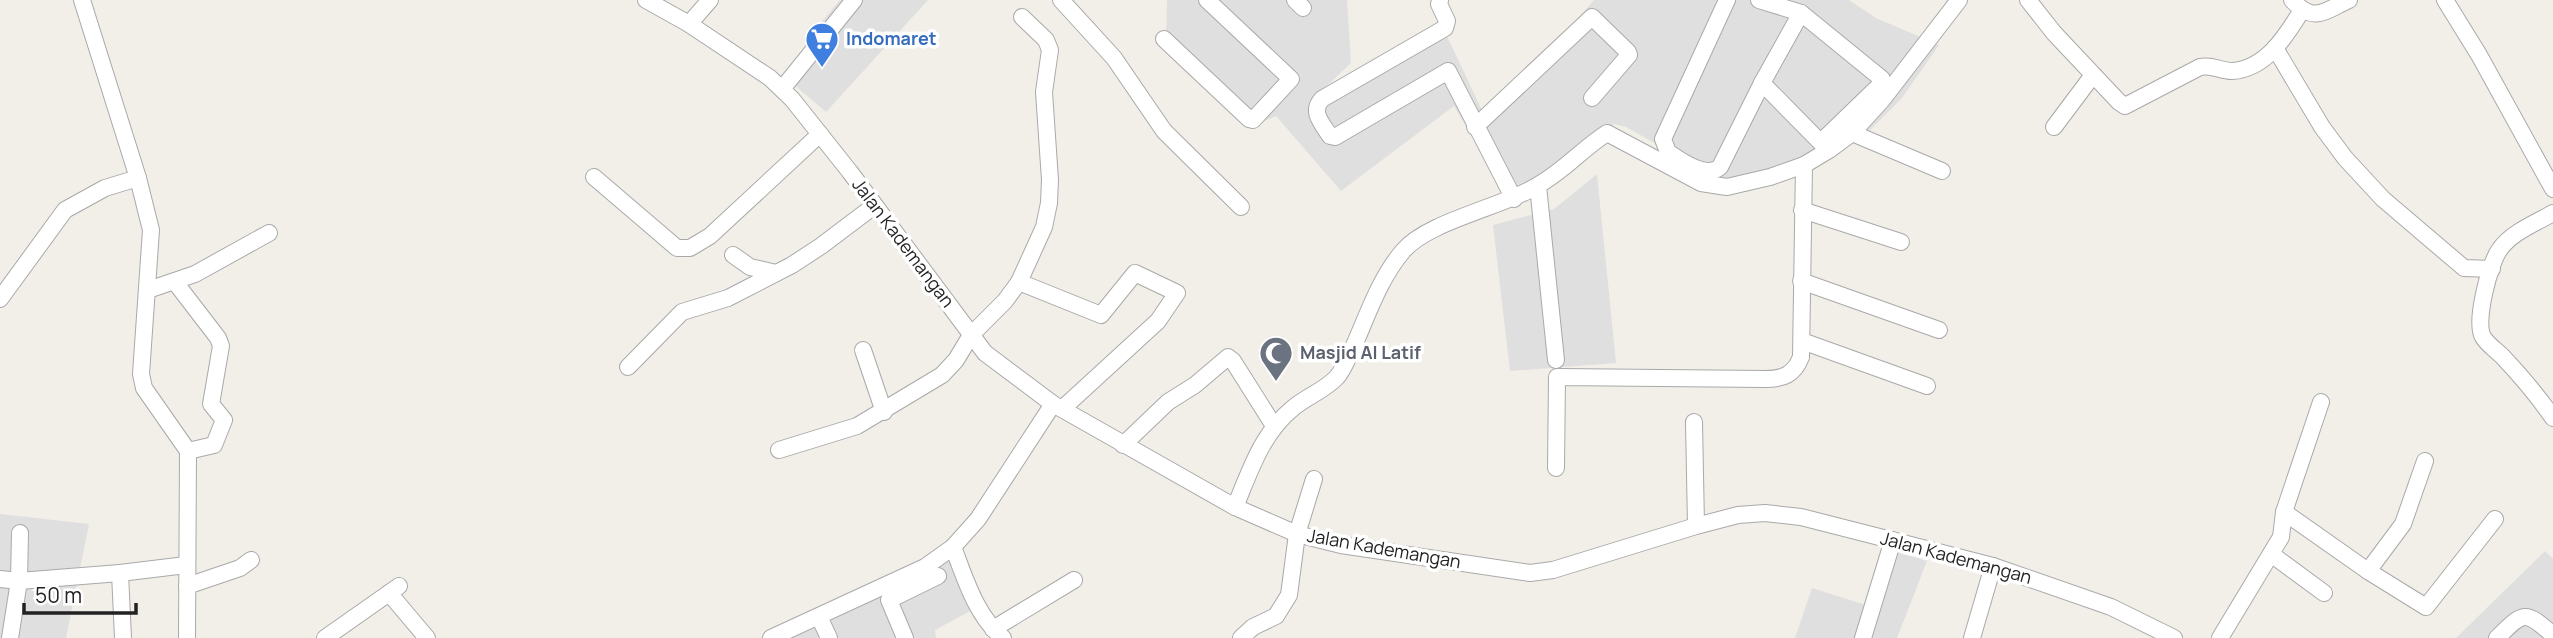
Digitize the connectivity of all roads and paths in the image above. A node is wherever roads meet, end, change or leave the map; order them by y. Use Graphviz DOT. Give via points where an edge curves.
graph roads {
  1 [pos="82,0"];
  2 [pos="646,0"];
  3 [pos="710,0"];
  4 [pos="854,0"];
  5 [pos="1208,0"];
  6 [pos="1727,0"];
  7 [pos="1759,0"];
  8 [pos="1959,0"];
  9 [pos="2028,0"];
  10 [pos="2349,0"];
  11 [pos="2445,0"];
  12 [pos="1064,1"];
  13 [pos="1438,1"];
  14 [pos="2297,5"];
  15 [pos="1801,13"];
  16 [pos="1022,17"];
  17 [pos="689,24"];
  18 [pos="1164,39"];
  19 [pos="2275,48"];
  20 [pos="2093,75"];
  21 [pos="1762,83"];
  22 [pos="782,89"];
  23 [pos="1592,98"];
  24 [pos="1475,127"];
  25 [pos="2054,127"];
  26 [pos="1852,133"];
  27 [pos="820,134"];
  28 [pos="1825,146"];
  29 [pos="1804,165"];
  30 [pos="1942,171"];
  31 [pos="594,177"];
  32 [pos="138,178"];
  33 [pos="1538,186"];
  34 [pos="2553,190"];
  35 [pos="1514,199"];
  36 [pos="874,206"];
  37 [pos="1241,207"];
  38 [pos="1802,210"];
  39 [pos="2551,219"];
  40 [pos="269,233"];
  41 [pos="1901,242"];
  42 [pos="733,255"];
  43 [pos="2492,269"];
  44 [pos="776,273"];
  45 [pos="1801,281"];
  46 [pos="175,282"];
  47 [pos="1019,282"];
  48 [pos="148,289"];
  49 [pos="0,299"];
  50 [pos="1939,330"];
  51 [pos="971,335"];
  52 [pos="1801,341"];
  53 [pos="863,350"];
  54 [pos="1556,360"];
  55 [pos="628,367"];
  56 [pos="1927,386"];
  57 [pos="2321,402"];
  58 [pos="1057,407"];
  59 [pos="884,412"];
  60 [pos="2553,418"];
  61 [pos="1694,422"];
  62 [pos="1274,426"];
  63 [pos="1123,445"];
  64 [pos="779,450"];
  65 [pos="188,451"];
  66 [pos="2425,461"];
  67 [pos="1556,468"];
  68 [pos="1314,479"];
  69 [pos="1235,507"];
  70 [pos="2284,512"];
  71 [pos="2495,519"];
  72 [pos="1696,526"];
  73 [pos="20,533"];
  74 [pos="1297,534"];
  75 [pos="1893,540"];
  76 [pos="953,547"];
  77 [pos="2271,554"];
  78 [pos="251,560"];
  79 [pos="187,565"];
  80 [pos="1993,566"];
  81 [pos="2368,571"];
  82 [pos="120,573"];
  83 [pos="938,576"];
  84 [pos="0,579"];
  85 [pos="1074,580"];
  86 [pos="19,581"];
  87 [pos="187,586"];
  88 [pos="2324,593"];
  89 [pos="998,634"];
  90 [pos="1253,634"];
  91 [pos="2553,635"];
  92 [pos="10,638"];
  93 [pos="123,638"];
  94 [pos="187,638"];
  95 [pos="325,638"];
  96 [pos="427,638"];
  97 [pos="771,638"];
  98 [pos="905,638"];
  99 [pos="1863,638"];
  100 [pos="1972,638"];
  101 [pos="2174,638"];
  102 [pos="2220,638"];
  103 [pos="2497,638"];
  1 -- 32 [label="street"];
  2 -- 17 [label="street, Jalan Kademangan"];
  3 -- 17 [label="street"];
  4 -- 22 [label="street"];
  5 -- 18 [label="street" via="1290,76 1290,82 1253,120"];
  6 -- 21 [label="street" via="1665,132 1666,150 1703,171 1717,170"];
  7 -- 15 [label="street"];
  8 -- 26 [label="street"];
  9 -- 20 [label="street"];
  10 -- 14 [label="street" via="2321,13 2309,14"];
  11 -- 34 [label="street"];
  12 -- 37 [label="street" via="1114,58 1164,131"];
  13 -- 24 [label="street" via="1447,21 1445,28 1322,99 1316,113 1335,137 1447,71"];
  14 -- 19 [label="street"];
  15 -- 21 [label="street"];
  15 -- 28 [label="street" via="1882,80"];
  16 -- 47 [label="street" via="1050,50 1044,92 1050,180 1044,227"];
  17 -- 22 [label="street, Jalan Kademangan"];
  19 -- 20 [label="street" via="2259,62 2235,71 2200,66 2125,106"];
  19 -- 43 [label="street" via="2322,127 2383,199 2464,268"];
  20 -- 25 [label="street"];
  21 -- 28 [label="street"];
  22 -- 27 [label="street, Jalan Kademangan"];
  23 -- 24 [label="street" via="1629,53 1592,17"];
  24 -- 35 [label="street"];
  26 -- 28 [label="street"];
  26 -- 30 [label="street"];
  27 -- 31 [label="street" via="710,236 690,248 677,248"];
  27 -- 36 [label="street, Jalan Kademangan"];
  28 -- 29 [label="street"];
  29 -- 33 [label="street" via="1716,187 1692,180 1607,133"];
  29 -- 38 [label="street"];
  32 -- 48 [label="street" via="151,230"];
  32 -- 49 [label="street" via="87,196 65,211"];
  33 -- 35 [label="street"];
  33 -- 54 [label="street"];
  35 -- 62 [label="street" via="1425,234 1404,249 1337,377 1294,406"];
  36 -- 44 [label="street"];
  36 -- 51 [label="street, Jalan Kademangan"];
  38 -- 41 [label="street"];
  38 -- 45 [label="street"];
  39 -- 43 [label="street" via="2500,248"];
  40 -- 46 [label="street"];
  42 -- 44 [label="street" via="750,267"];
  43 -- 60 [label="street" via="2482,309 2482,334"];
  44 -- 55 [label="street" via="728,298 681,312"];
  45 -- 50 [label="street"];
  45 -- 52 [label="street"];
  46 -- 48 [label="street"];
  46 -- 65 [label="street" via="221,346 211,404 224,420 215,444"];
  47 -- 51 [label="street"];
  47 -- 58 [label="street" via="1101,315 1135,273 1177,293 1158,320"];
  48 -- 65 [label="street" via="143,383"];
  51 -- 58 [label="street, Jalan Kademangan" via="994,362"];
  51 -- 59 [label="street" via="943,375"];
  52 -- 56 [label="street"];
  52 -- 67 [label="street" via="1797,365 1780,379 1557,377"];
  53 -- 59 [label="street"];
  57 -- 70 [label="street"];
  58 -- 63 [label="street, Jalan Kademangan"];
  58 -- 76 [label="street"];
  59 -- 64 [label="street" via="857,426"];
  61 -- 72 [label="street"];
  62 -- 63 [label="street" via="1228,357 1168,402"];
  62 -- 69 [label="street"];
  63 -- 69 [label="street, Jalan Kademangan"];
  65 -- 79 [label="street"];
  66 -- 81 [label="street" via="2403,524"];
  68 -- 74 [label="street"];
  69 -- 74 [label="street, Jalan Kademangan"];
  70 -- 77 [label="street" via="2281,537"];
  70 -- 81 [label="street"];
  71 -- 81 [label="street" via="2426,607"];
  72 -- 74 [label="street, Jalan Kademangan" via="1530,573 1341,545"];
  72 -- 75 [label="street, Jalan Kademangan" via="1765,513 1801,517"];
  73 -- 86 [label="street"];
  74 -- 90 [label="street" via="1284,606"];
  75 -- 80 [label="street, Jalan Kademangan"];
  75 -- 99 [label="street"];
  76 -- 89 [label="street" via="969,589"];
  76 -- 97 [label="street" via="925,567"];
  77 -- 88 [label="street"];
  77 -- 102 [label="street"];
  78 -- 87 [label="street"];
  79 -- 82 [label="street"];
  79 -- 87 [label="street"];
  80 -- 100 [label="street"];
  80 -- 101 [label="street, Jalan Kademangan" via="2110,607"];
  82 -- 86 [label="street"];
  82 -- 93 [label="street"];
  83 -- 98 [label="street" via="889,600"];
  84 -- 86 [label="street"];
  85 -- 89 [label="street"];
  86 -- 92 [label="street"];
  87 -- 94 [label="street"];
  91 -- 103 [label="street" via="2526,616"];
  95 -- 96 [label="street" via="394,590"];
}
